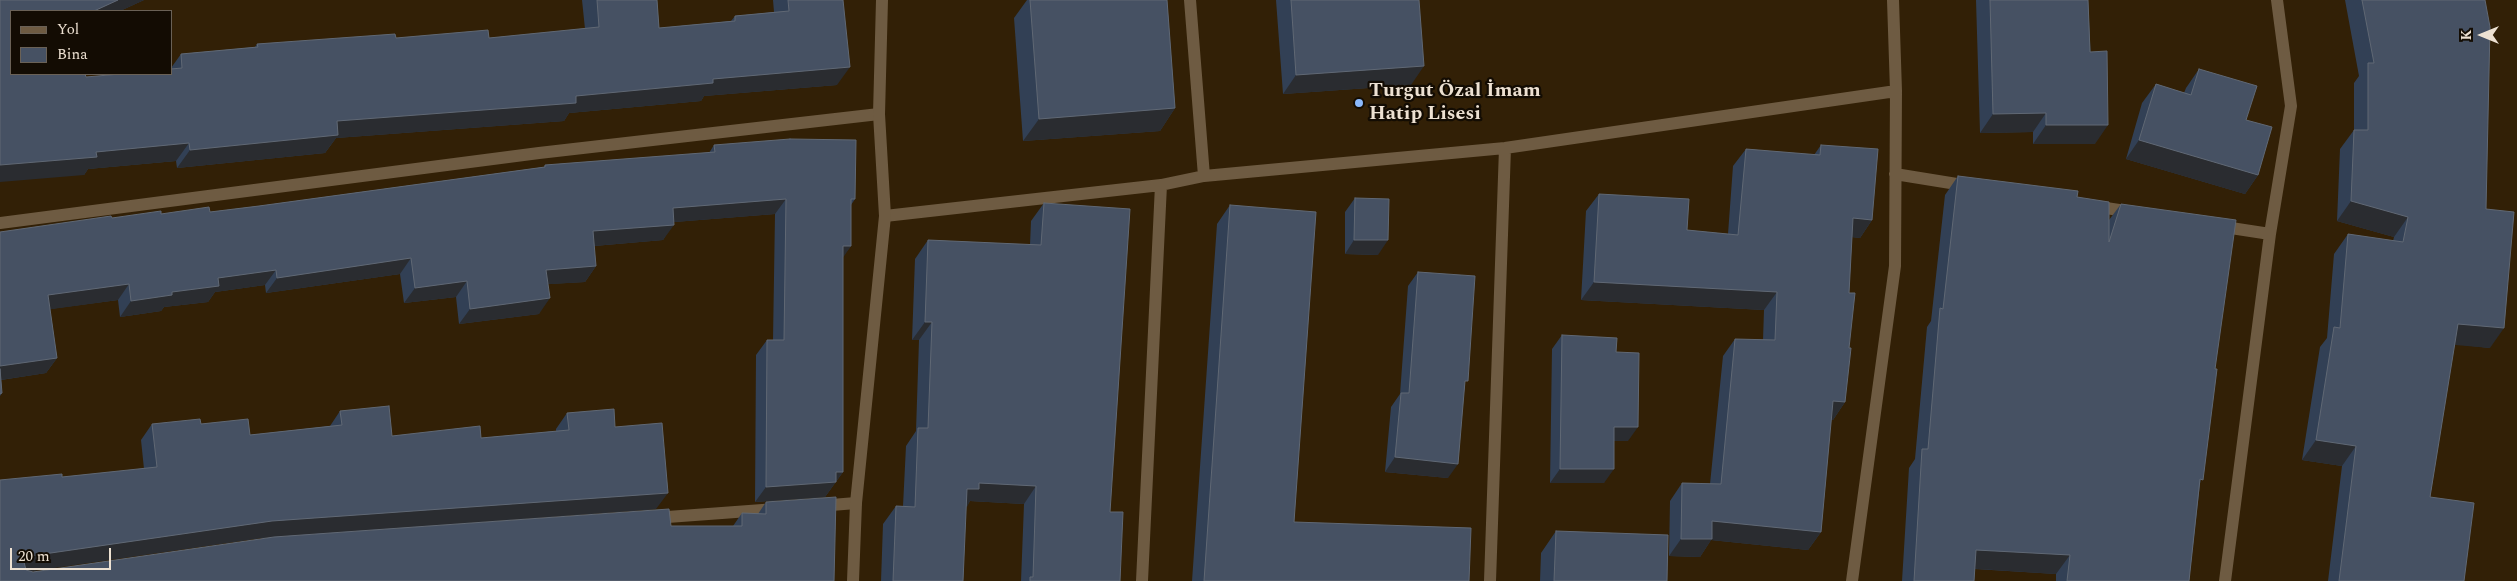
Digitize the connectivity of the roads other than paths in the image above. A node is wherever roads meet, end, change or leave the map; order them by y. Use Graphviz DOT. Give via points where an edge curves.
graph roads {
  1 [pos="882,0"];
  2 [pos="1190,0"];
  3 [pos="1893,0"];
  4 [pos="2277,0"];
  5 [pos="1896,91"];
  6 [pos="879,114"];
  7 [pos="1505,148"];
  8 [pos="1895,174"];
  9 [pos="1204,176"];
  10 [pos="1161,185"];
  11 [pos="1984,188"];
  12 [pos="2082,204"];
  13 [pos="2142,214"];
  14 [pos="885,216"];
  15 [pos="0,223"];
  16 [pos="2201,223"];
  17 [pos="2270,234"];
  18 [pos="856,503"];
  19 [pos="806,507"];
  20 [pos="787,508"];
  21 [pos="638,519"];
  22 [pos="853,581"];
  23 [pos="1142,581"];
  24 [pos="1490,581"];
  25 [pos="1852,581"];
  26 [pos="2225,581"];
  1 -- 6 [label="street"];
  2 -- 9 [label="street"];
  3 -- 5 [label="street"];
  4 -- 17 [label="street" via="2291,106"];
  5 -- 7 [label="street"];
  5 -- 8 [label="street"];
  6 -- 14 [label="street"];
  6 -- 15 [label="street" via="539,153"];
  7 -- 9 [label="street"];
  7 -- 24 [label="street"];
  8 -- 11 [label="street"];
  8 -- 25 [label="street" via="1894,266"];
  9 -- 10 [label="street"];
  10 -- 14 [label="street"];
  10 -- 23 [label="street"];
  12 -- 13 [label="street"];
  14 -- 18 [label="street"];
  16 -- 17 [label="street"];
  17 -- 26 [label="street"];
  18 -- 19 [label="street"];
  18 -- 22 [label="street"];
  20 -- 21 [label="street"];
}
